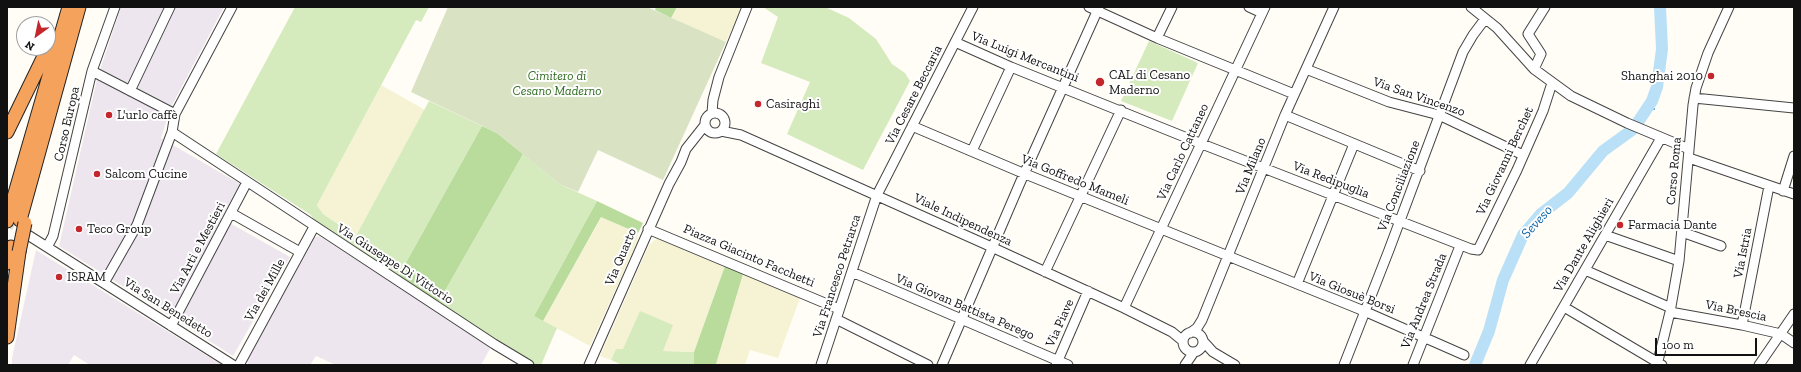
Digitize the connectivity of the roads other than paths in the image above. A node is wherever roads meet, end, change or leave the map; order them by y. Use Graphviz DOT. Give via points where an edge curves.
graph roads {
  1 [pos="63,7"];
  2 [pos="69,7"];
  3 [pos="79,7"];
  4 [pos="115,7"];
  5 [pos="170,7"];
  6 [pos="232,7"];
  7 [pos="747,7"];
  8 [pos="1172,7"];
  9 [pos="1249,7"];
  10 [pos="1334,7"];
  11 [pos="1471,7"];
  12 [pos="1545,7"];
  13 [pos="1729,7"];
  14 [pos="970,8"];
  15 [pos="1095,8"];
  16 [pos="1264,10"];
  17 [pos="1485,19"];
  18 [pos="56,26"];
  19 [pos="1157,38"];
  20 [pos="955,42"];
  21 [pos="44,56"];
  22 [pos="1011,67"];
  23 [pos="1306,69"];
  24 [pos="1534,69"];
  25 [pos="1236,70"];
  26 [pos="92,71"];
  27 [pos="1552,83"];
  28 [pos="1064,88"];
  29 [pos="130,91"];
  30 [pos="716,93"];
  31 [pos="1294,94"];
  32 [pos="1694,98"];
  33 [pos="1794,108"];
  34 [pos="1121,110"];
  35 [pos="712,113"];
  36 [pos="175,114"];
  37 [pos="1285,115"];
  38 [pos="1439,115"];
  39 [pos="723,123"];
  40 [pos="705,125"];
  41 [pos="912,126"];
  42 [pos="7,132"];
  43 [pos="172,132"];
  44 [pos="712,132"];
  45 [pos="1661,138"];
  46 [pos="1202,144"];
  47 [pos="1354,144"];
  48 [pos="972,151"];
  49 [pos="1689,154"];
  50 [pos="1523,155"];
  51 [pos="1794,156"];
  52 [pos="681,162"];
  53 [pos="1264,168"];
  54 [pos="1420,171"];
  55 [pos="1024,174"];
  56 [pos="247,182"];
  57 [pos="1769,186"];
  58 [pos="1783,191"];
  59 [pos="1794,194"];
  60 [pos="877,195"];
  61 [pos="1334,196"];
  62 [pos="1082,197"];
  63 [pos="231,213"];
  64 [pos="1400,221"];
  65 [pos="18,222"];
  66 [pos="314,227"];
  67 [pos="648,228"];
  68 [pos="1162,230"];
  69 [pos="1682,232"];
  70 [pos="1605,235"];
  71 [pos="1460,246"];
  72 [pos="1721,246"];
  73 [pos="47,247"];
  74 [pos="992,247"];
  75 [pos="15,250"];
  76 [pos="1478,250"];
  77 [pos="300,252"];
  78 [pos="1228,257"];
  79 [pos="1680,261"];
  80 [pos="7,262"];
  81 [pos="1585,270"];
  82 [pos="852,272"];
  83 [pos="1045,272"];
  84 [pos="104,283"];
  85 [pos="1297,284"];
  86 [pos="1088,291"];
  87 [pos="1564,307"];
  88 [pos="1124,308"];
  89 [pos="839,309"];
  90 [pos="1671,310"];
  91 [pos="1364,312"];
  92 [pos="1794,314"];
  93 [pos="836,319"];
  94 [pos="962,319"];
  95 [pos="1742,325"];
  96 [pos="171,326"];
  97 [pos="1781,334"];
  98 [pos="7,337"];
  99 [pos="1423,337"];
  100 [pos="1192,343"];
  101 [pos="1794,343"];
  102 [pos="1464,355"];
  103 [pos="1057,363"];
  104 [pos="1185,363"];
  105 [pos="1659,364"];
  106 [pos="234,365"];
  107 [pos="239,365"];
  108 [pos="529,365"];
  109 [pos="589,365"];
  110 [pos="820,365"];
  111 [pos="928,365"];
  112 [pos="942,365"];
  113 [pos="1068,365"];
  114 [pos="1235,365"];
  115 [pos="1344,365"];
  116 [pos="1413,365"];
  117 [pos="1530,365"];
  118 [pos="1759,365"];
  1 -- 18 [label="highway"];
  2 -- 65 [label="highway"];
  3 -- 65 [label="highway"];
  4 -- 26 [label="street, Corso Europa"];
  5 -- 29 [label="street"];
  6 -- 36 [label="street"];
  7 -- 30 [label="street, Via Quarto" via="719,77"];
  8 -- 19 [label="street"];
  9 -- 16 [label="street"];
  10 -- 23 [label="street, Via Milano"];
  11 -- 17 [label="street"];
  12 -- 24 [label="street" via="1528,34 1541,54"];
  13 -- 32 [label="street, Corso Roma" via="1705,60"];
  14 -- 20 [label="street, Via Cesare Beccaria"];
  15 -- 19 [label="street"];
  15 -- 28 [label="street"];
  16 -- 25 [label="street, Via Carlo Cattaneo"];
  17 -- 24 [label="street" via="1497,28"];
  17 -- 38 [label="street, Via Conciliazione" via="1466,46"];
  19 -- 25 [label="street"];
  20 -- 22 [label="street, Via Luigi Mercantini"];
  20 -- 41 [label="street, Via Cesare Beccaria"];
  21 -- 42 [label="highway"];
  22 -- 28 [label="street, Via Luigi Mercantini"];
  22 -- 48 [label="street"];
  23 -- 31 [label="street, Via Milano"];
  23 -- 38 [label="street, Via San Vincenzo" via="1389,102"];
  24 -- 27 [label="street"];
  25 -- 31 [label="street"];
  25 -- 46 [label="street, Via Carlo Cattaneo"];
  26 -- 29 [label="street"];
  26 -- 73 [label="street, Corso Europa" via="53,236"];
  27 -- 45 [label="street" via="1571,96"];
  27 -- 50 [label="street, Via Giovanni Berchet" via="1543,111"];
  28 -- 34 [label="street, Via Luigi Mercantini"];
  28 -- 55 [label="street"];
  29 -- 36 [label="street"];
  30 -- 35 [label="street, Via Quarto"];
  30 -- 39 [label="street"];
  31 -- 37 [label="street, Via Milano"];
  32 -- 33 [label="street"];
  32 -- 49 [label="street, Corso Roma"];
  34 -- 46 [label="street, Via Luigi Mercantini"];
  34 -- 62 [label="street"];
  35 -- 39 [label="street, Viale Indipendenza"];
  35 -- 40 [label="street, Via Quarto" via="706,118"];
  36 -- 43 [label="street"];
  37 -- 47 [label="street"];
  37 -- 53 [label="street, Via Milano"];
  38 -- 50 [label="street, Via San Vincenzo"];
  38 -- 54 [label="street, Via Conciliazione"];
  39 -- 44 [label="street"];
  39 -- 60 [label="street, Viale Indipendenza" via="741,136"];
  40 -- 44 [label="street"];
  40 -- 52 [label="street, Via Quarto" via="689,144"];
  41 -- 48 [label="street, Via Goffredo Mameli"];
  41 -- 60 [label="street, Via Cesare Beccaria"];
  43 -- 56 [label="street, Via Giuseppe Di Vittorio"];
  43 -- 84 [label="street" via="137,225"];
  44 -- 52 [label="street, Via Quarto" via="698,140"];
  45 -- 49 [label="street"];
  45 -- 70 [label="street, Via Dante Alighieri"];
  46 -- 53 [label="street, Via Luigi Mercantini"];
  46 -- 68 [label="street, Via Carlo Cattaneo"];
  47 -- 54 [label="street"];
  47 -- 61 [label="street"];
  48 -- 55 [label="street, Via Goffredo Mameli"];
  49 -- 57 [label="street"];
  49 -- 69 [label="street, Corso Roma"];
  50 -- 76 [label="street, Via Giovanni Berchet"];
  51 -- 58 [label="street"];
  52 -- 67 [label="street, Via Quarto"];
  53 -- 61 [label="street, Via Redipuglia"];
  53 -- 78 [label="street, Via Milano"];
  54 -- 64 [label="street, Via Conciliazione"];
  55 -- 62 [label="street, Via Goffredo Mameli"];
  55 -- 74 [label="street"];
  56 -- 63 [label="street, Via Arti e Mestieri"];
  56 -- 66 [label="street, Via Giuseppe Di Vittorio"];
  57 -- 58 [label="street"];
  57 -- 95 [label="street, Via Istria"];
  58 -- 59 [label="street"];
  60 -- 74 [label="street, Viale Indipendenza"];
  60 -- 82 [label="street, Via Francesco Petrarca"];
  61 -- 64 [label="street, Via Redipuglia"];
  61 -- 85 [label="street"];
  62 -- 68 [label="street, Via Goffredo Mameli"];
  62 -- 83 [label="street"];
  63 -- 77 [label="street"];
  63 -- 96 [label="street, Via Arti e Mestieri"];
  64 -- 71 [label="street, Via Redipuglia"];
  64 -- 91 [label="street, Via Conciliazione"];
  65 -- 73 [label="street, Via San Benedetto"];
  65 -- 75 [label="highway"];
  66 -- 77 [label="street, Via dei Mille"];
  66 -- 108 [label="street, Via Giuseppe Di Vittorio"];
  67 -- 89 [label="street, Piazza Giacinto Facchetti"];
  67 -- 109 [label="street, Via Quarto"];
  68 -- 78 [label="street, Via Goffredo Mameli"];
  68 -- 88 [label="street, Via Carlo Cattaneo"];
  69 -- 72 [label="street"];
  69 -- 79 [label="street, Corso Roma"];
  70 -- 79 [label="street"];
  70 -- 81 [label="street, Via Dante Alighieri"];
  71 -- 76 [label="street, Via Redipuglia"];
  71 -- 99 [label="street, Via Andrea Strada"];
  73 -- 84 [label="street, Via San Benedetto"];
  74 -- 83 [label="street, Viale Indipendenza"];
  74 -- 94 [label="street"];
  75 -- 80 [label="highway"];
  75 -- 98 [label="highway"];
  77 -- 107 [label="street, Via dei Mille"];
  78 -- 85 [label="street, Via Giosuè Borsi"];
  78 -- 100 [label="street, Via Milano"];
  79 -- 90 [label="street, Corso Roma"];
  81 -- 87 [label="street, Via Dante Alighieri"];
  81 -- 90 [label="street, Via Brescia"];
  82 -- 89 [label="street, Via Francesco Petrarca"];
  82 -- 94 [label="street, Via Giovan Battista Perego"];
  83 -- 86 [label="street, Viale Indipendenza"];
  84 -- 96 [label="street, Via San Benedetto"];
  85 -- 91 [label="street, Via Giosuè Borsi"];
  86 -- 88 [label="street, Viale Indipendenza"];
  86 -- 103 [label="street, Via Piave"];
  87 -- 105 [label="street"];
  87 -- 117 [label="street, Via Dante Alighieri"];
  88 -- 100 [label="street, Viale Indipendenza"];
  89 -- 93 [label="street, Via Francesco Petrarca"];
  90 -- 95 [label="street, Via Brescia"];
  90 -- 105 [label="street, Corso Roma"];
  91 -- 99 [label="street, Via Giosuè Borsi"];
  91 -- 115 [label="street, Via Conciliazione"];
  92 -- 97 [label="street"];
  93 -- 110 [label="street, Via Francesco Petrarca"];
  93 -- 111 [label="street"];
  94 -- 103 [label="street, Via Giovan Battista Perego"];
  94 -- 112 [label="street"];
  95 -- 97 [label="street, Via Brescia"];
  96 -- 106 [label="street, Via San Benedetto"];
  97 -- 101 [label="street, Via Brescia"];
  97 -- 118 [label="street"];
  99 -- 102 [label="street, Via Giosuè Borsi"];
  99 -- 116 [label="street, Via Andrea Strada"];
  100 -- 104 [label="street, Via Milano"];
  100 -- 114 [label="street"];
  103 -- 113 [label="street, Via Giovan Battista Perego"];
}
